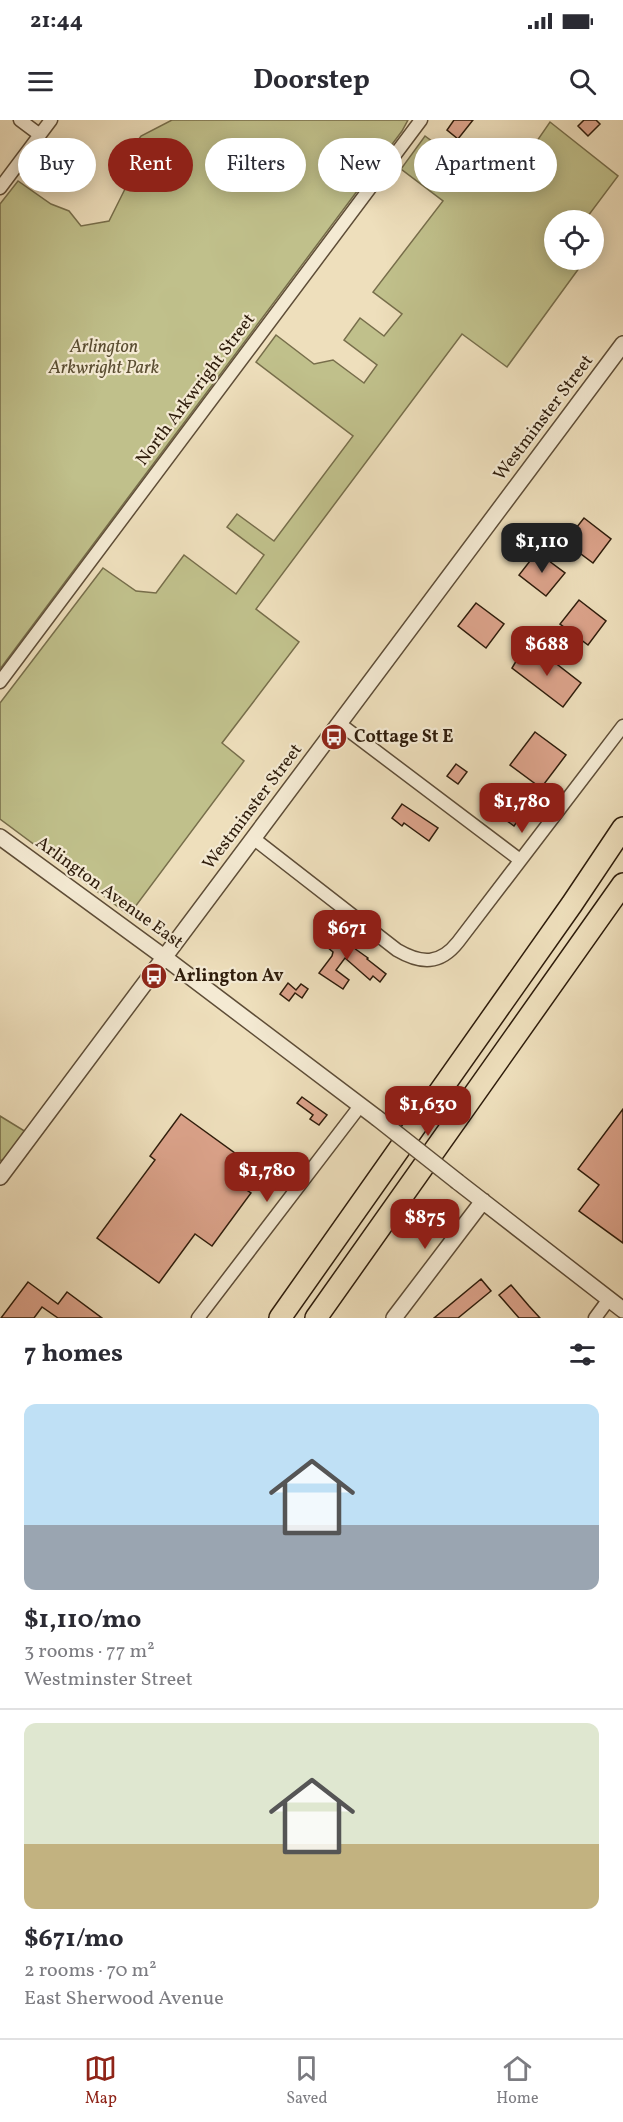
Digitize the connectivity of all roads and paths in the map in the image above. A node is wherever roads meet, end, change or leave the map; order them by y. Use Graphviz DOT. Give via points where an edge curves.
graph roads {
  1 [pos="20,120"];
  2 [pos="51,120"];
  3 [pos="421,120"];
  4 [pos="40,135"];
  5 [pos="0,188"];
  6 [pos="623,344"];
  7 [pos="0,682"];
  8 [pos="340,724"];
  9 [pos="623,726"];
  10 [pos="623,828"];
  11 [pos="0,837"];
  12 [pos="253,838"];
  13 [pos="520,860"];
  14 [pos="623,884"];
  15 [pos="164,957"];
  16 [pos="360,1106"];
  17 [pos="0,1177"];
  18 [pos="483,1201"];
  19 [pos="609,1299"];
  20 [pos="623,1310"];
  21 [pos="198,1318"];
  22 [pos="280,1318"];
  23 [pos="316,1318"];
  24 [pos="394,1318"];
  25 [pos="595,1318"];
  1 -- 4 [label="street"];
  2 -- 4 [label="street"];
  3 -- 7 [label="street, North Arkwright Street"];
  4 -- 5 [label="street"];
  6 -- 8 [label="street, Westminster Street"];
  8 -- 12 [label="street, Westminster Street"];
  8 -- 13 [label="street"];
  9 -- 13 [label="street"];
  10 -- 22 [label="highway"];
  11 -- 15 [label="street, Arlington Avenue East"];
  12 -- 13 [label="street" via="397,950 416,960 432,960 451,951"];
  12 -- 15 [label="street, Westminster Street"];
  14 -- 23 [label="highway"];
  15 -- 16 [label="street, Arlington Avenue East"];
  15 -- 17 [label="street, Westminster Street"];
  16 -- 18 [label="street, Arlington Avenue East, bridge"];
  16 -- 21 [label="street"];
  18 -- 19 [label="street, Arlington Avenue East"];
  18 -- 24 [label="street"];
  19 -- 20 [label="street, Arlington Avenue East"];
  19 -- 25 [label="street"];
}
